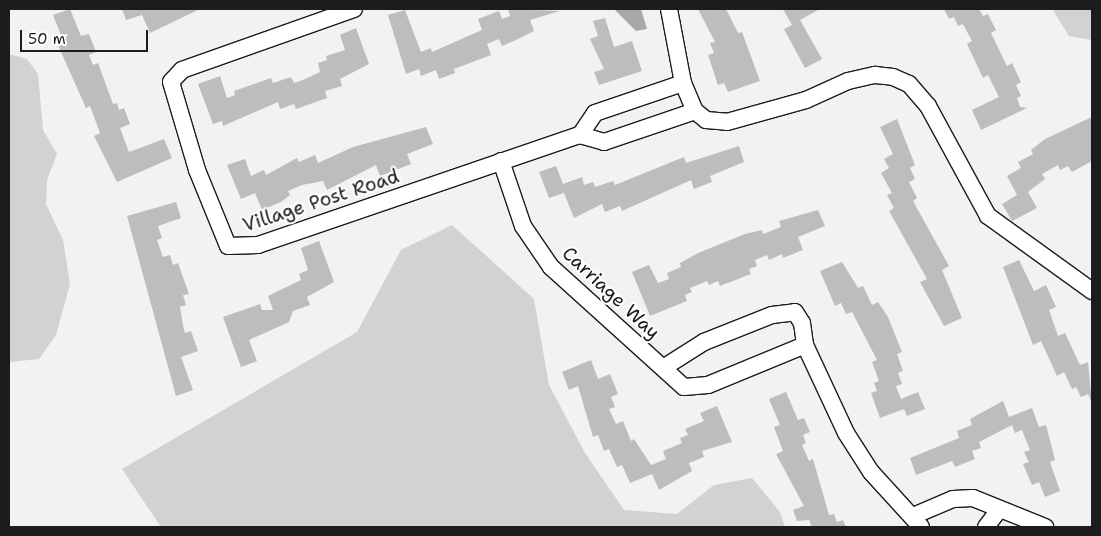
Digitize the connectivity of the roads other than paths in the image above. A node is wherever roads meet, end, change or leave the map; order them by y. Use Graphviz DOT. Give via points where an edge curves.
graph roads {
  1 [pos="354,9"];
  2 [pos="669,9"];
  3 [pos="683,83"];
  4 [pos="695,111"];
  5 [pos="580,135"];
  6 [pos="501,161"];
  7 [pos="1092,291"];
  8 [pos="805,345"];
  9 [pos="663,368"];
  10 [pos="1000,510"];
  11 [pos="917,522"];
  12 [pos="986,527"];
  13 [pos="1045,527"];
  1 -- 6 [label="street, Village Post Road" via="182,70 171,82 197,170 228,246 258,245"];
  2 -- 3 [label="street"];
  3 -- 4 [label="street"];
  3 -- 5 [label="street" via="595,113"];
  4 -- 5 [label="street" via="604,142"];
  4 -- 7 [label="street" via="706,120 728,122 875,75 909,84 928,106 988,216 1006,233"];
  5 -- 6 [label="street, Village Post Road"];
  6 -- 9 [label="street, Carriage Way" via="523,226 551,267"];
  8 -- 9 [label="street, Carriage Way" via="708,385 684,387"];
  8 -- 9 [label="street, Carriage Way" via="802,322 795,312 772,315 704,342"];
  8 -- 11 [label="street, Carriage Way" via="861,456"];
  10 -- 11 [label="street, Carriage Way" via="973,498 953,498"];
  10 -- 12 [label="street"];
  10 -- 13 [label="street, Carriage Way"];
}
